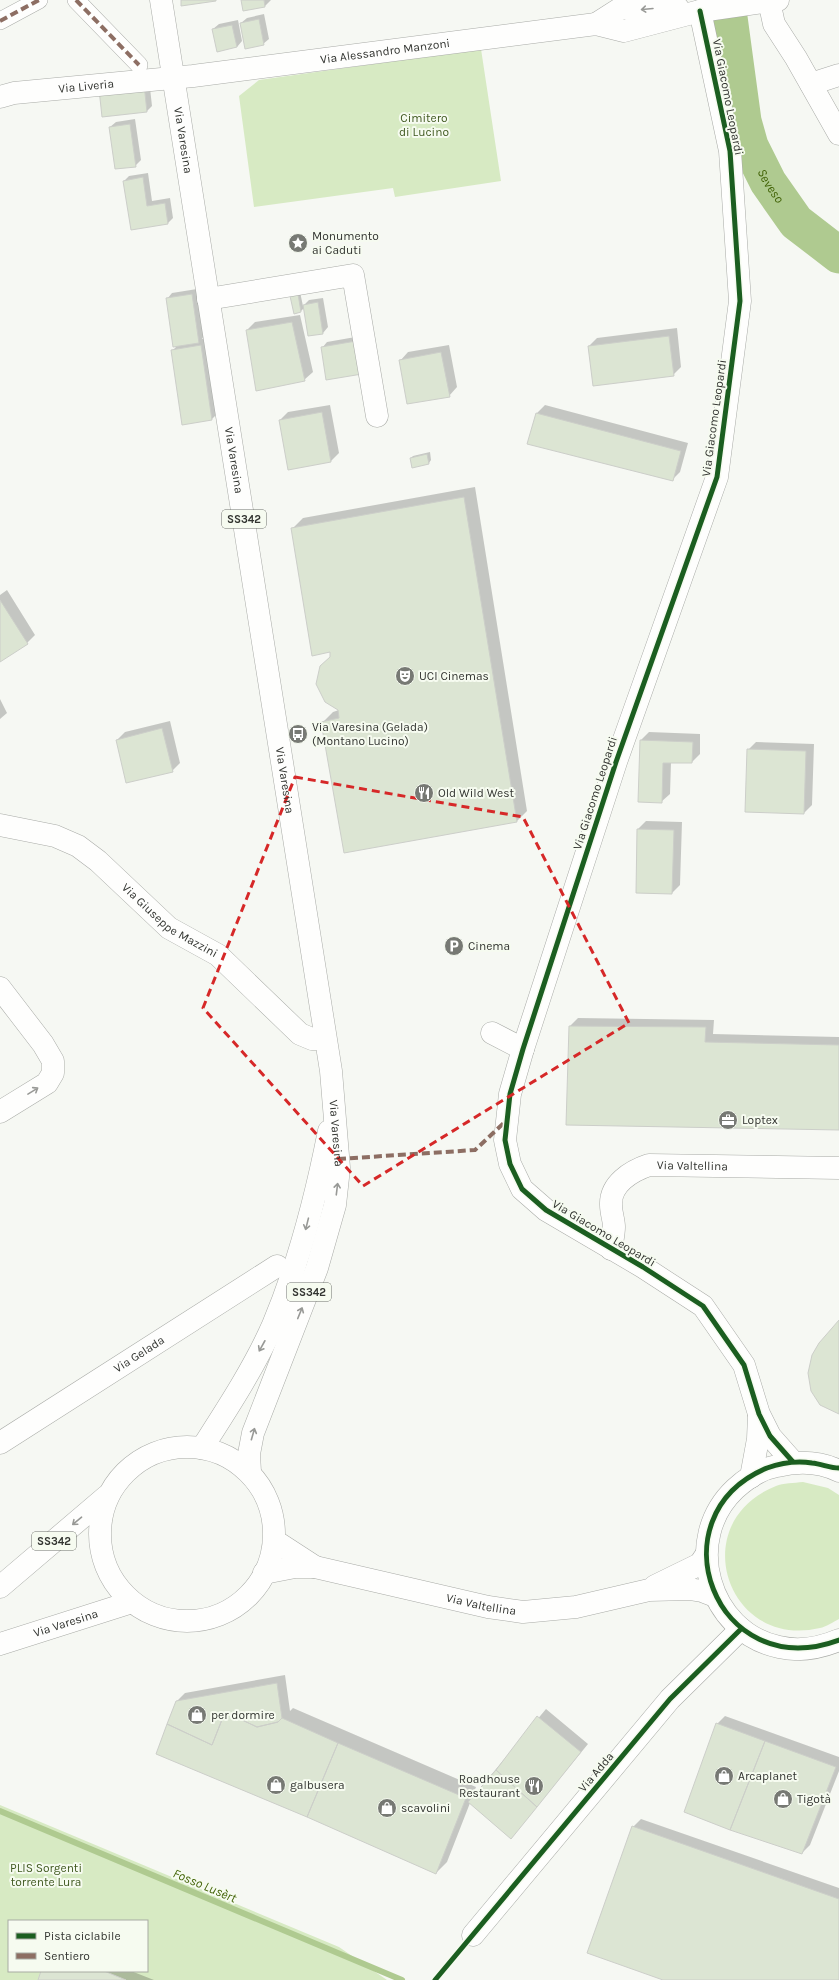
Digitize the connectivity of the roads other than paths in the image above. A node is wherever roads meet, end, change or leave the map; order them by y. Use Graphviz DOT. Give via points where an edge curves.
graph roads {
  1 [pos="39,0"];
  2 [pos="76,0"];
  3 [pos="161,0"];
  4 [pos="768,1"];
  5 [pos="620,4"];
  6 [pos="708,10"];
  7 [pos="0,21"];
  8 [pos="596,24"];
  9 [pos="139,65"];
  10 [pos="839,75"];
  11 [pos="174,78"];
  12 [pos="811,84"];
  13 [pos="0,97"];
  14 [pos="839,134"];
  15 [pos="208,299"];
  16 [pos="377,416"];
  17 [pos="0,825"];
  18 [pos="0,988"];
  19 [pos="492,1034"];
  20 [pos="325,1039"];
  21 [pos="523,1049"];
  22 [pos="335,1104"];
  23 [pos="0,1112"];
  24 [pos="839,1168"];
  25 [pos="611,1249"];
  26 [pos="277,1266"];
  27 [pos="759,1414"];
  28 [pos="0,1443"];
  29 [pos="202,1448"];
  30 [pos="793,1462"];
  31 [pos="837,1469"];
  32 [pos="250,1472"];
  33 [pos="751,1477"];
  34 [pos="107,1496"];
  35 [pos="275,1541"];
  36 [pos="706,1556"];
  37 [pos="316,1567"];
  38 [pos="264,1573"];
  39 [pos="0,1587"];
  40 [pos="649,1590"];
  41 [pos="715,1596"];
  42 [pos="132,1602"];
  43 [pos="741,1629"];
  44 [pos="839,1640"];
  45 [pos="0,1644"];
  46 [pos="473,1935"];
  1 -- 7 [label="street"];
  2 -- 9 [label="street"];
  3 -- 11 [label="street, Via Varesina / SS342"];
  4 -- 6 [label="street, Via Alessandro Manzoni"];
  4 -- 12 [label="street" via="774,24"];
  6 -- 5 [label="street, Via Alessandro Manzoni, one-way" via="669,7 636,10"];
  5 -- 8 [label="street, Via Alessandro Manzoni"];
  6 -- 8 [label="street, Via Alessandro Manzoni" via="624,31"];
  6 -- 21 [label="street, Via Giacomo Leopardi" via="730,151 740,301 717,477 616,762"];
  8 -- 11 [label="street, Via Alessandro Manzoni"];
  10 -- 12 [label="street"];
  11 -- 13 [label="street, Via Liveria" via="14,92"];
  11 -- 15 [label="street, Via Varesina / SS342"];
  12 -- 14 [label="street"];
  15 -- 16 [label="street" via="353,275"];
  15 -- 20 [label="street, Via Varesina / SS342"];
  17 -- 20 [label="street, Via Giuseppe Mazzini" via="55,836 78,846 98,861 169,928 218,955 300,1034 312,1039"];
  23 -- 18 [label="street, one-way" via="47,1083 54,1073 50,1055"];
  19 -- 21 [label="street"];
  20 -- 22 [label="street, SS342"];
  21 -- 25 [label="street, Via Giacomo Leopardi" via="510,1094 505,1140 510,1164 522,1189 546,1210"];
  22 -- 29 [label="street, Via Varesina / SS342, one-way" via="304,1239 273,1324 229,1405"];
  32 -- 22 [label="street, Via Varesina / SS342, one-way" via="249,1454 253,1433 317,1268 335,1205 339,1168"];
  24 -- 25 [label="street, Via Valtellina" via="649,1165 635,1170 622,1179 614,1191 610,1204 614,1227"];
  25 -- 27 [label="street, Via Giacomo Leopardi" via="703,1306 744,1365"];
  26 -- 28 [label="street, Via Gelada"];
  27 -- 30 [label="street, Via Giacomo Leopardi" via="770,1436"];
  27 -- 33 [label="street, Via Giacomo Leopardi" via="758,1439"];
  29 -- 32 [label="street, SS342" via="226,1455"];
  29 -- 34 [label="street, SS342" via="167,1448 145,1458 122,1476"];
  30 -- 31 [label="street" via="813,1463"];
  30 -- 33 [label="street" via="768,1468"];
  32 -- 35 [label="street, SS342" via="268,1499"];
  33 -- 36 [label="street" via="727,1497 715,1516 708,1537"];
  34 -- 39 [label="street, SS342, one-way"];
  34 -- 42 [label="street, SS342" via="99,1538 111,1579"];
  35 -- 37 [label="street, Via Valtellina"];
  35 -- 38 [label="street, SS342"];
  36 -- 40 [label="street, Via Valtellina" via="700,1564"];
  36 -- 41 [label="street" via="708,1576"];
  37 -- 38 [label="street, Via Valtellina" via="295,1567"];
  37 -- 40 [label="street, Via Valtellina" via="488,1607 523,1612 576,1607"];
  38 -- 42 [label="street, SS342" via="249,1592 227,1610 193,1622 157,1617"];
  40 -- 41 [label="street, Via Valtellina" via="689,1589"];
  41 -- 43 [label="street"];
  42 -- 45 [label="street, Via Varesina"];
  43 -- 44 [label="street" via="758,1640 779,1647 801,1649 823,1646"];
  43 -- 46 [label="street, Via Adda" via="670,1699"];
}
